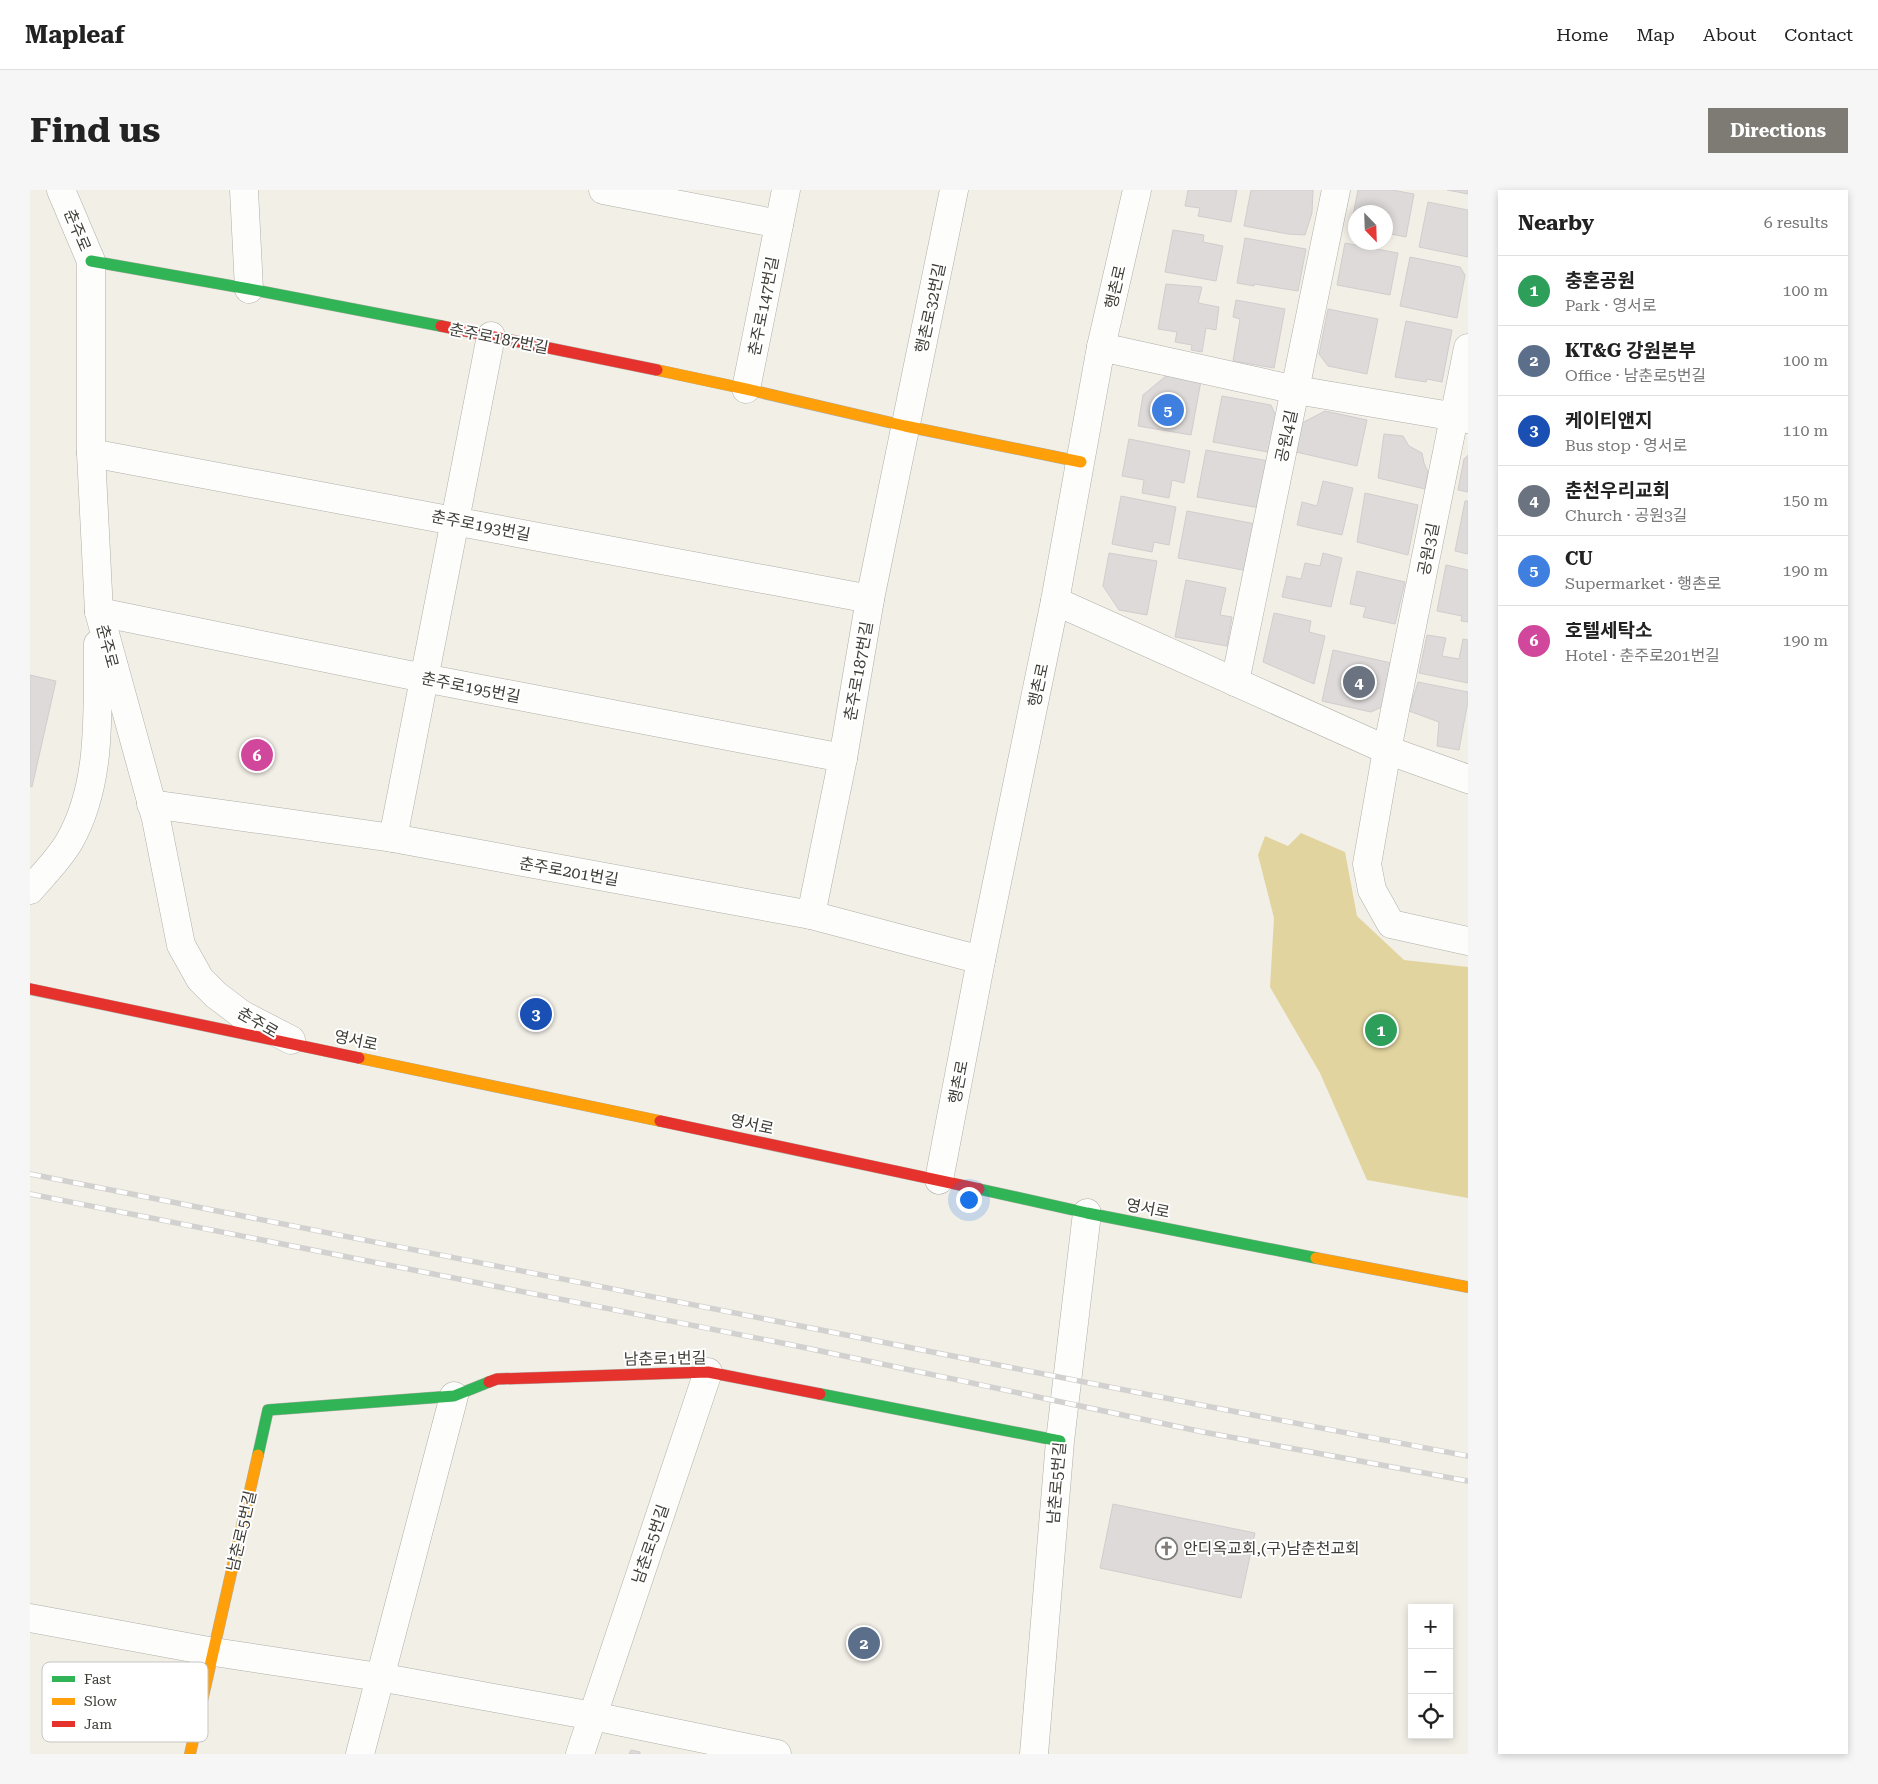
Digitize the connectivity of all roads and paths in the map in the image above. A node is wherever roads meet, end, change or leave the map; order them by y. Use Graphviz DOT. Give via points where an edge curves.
graph roads {
  1 [pos="61,190"];
  2 [pos="244,190"];
  3 [pos="602,190"];
  4 [pos="786,190"];
  5 [pos="954,190"];
  6 [pos="1137,190"];
  7 [pos="1336,190"];
  8 [pos="779,224"];
  9 [pos="91,261"];
  10 [pos="249,289"];
  11 [pos="491,336"];
  12 [pos="1101,347"];
  13 [pos="1468,348"];
  14 [pos="746,389"];
  15 [pos="1296,390"];
  16 [pos="1461,417"];
  17 [pos="905,426"];
  18 [pos="91,452"];
  19 [pos="1081,462"];
  20 [pos="455,520"];
  21 [pos="870,599"];
  22 [pos="1055,601"];
  23 [pos="99,612"];
  24 [pos="424,678"];
  25 [pos="1235,682"];
  26 [pos="1387,750"];
  27 [pos="843,758"];
  28 [pos="1468,779"];
  29 [pos="151,804"];
  30 [pos="393,838"];
  31 [pos="30,890"];
  32 [pos="811,915"];
  33 [pos="1468,941"];
  34 [pos="981,960"];
  35 [pos="30,989"];
  36 [pos="297,1044"];
  37 [pos="939,1180"];
  38 [pos="1087,1213"];
  39 [pos="1468,1287"];
  40 [pos="708,1372"];
  41 [pos="454,1396"];
  42 [pos="268,1410"];
  43 [pos="1060,1441"];
  44 [pos="30,1618"];
  45 [pos="214,1652"];
  46 [pos="379,1677"];
  47 [pos="208,1678"];
  48 [pos="593,1716"];
  49 [pos="360,1754"];
  50 [pos="580,1754"];
  51 [pos="778,1754"];
  52 [pos="1034,1754"];
  1 -- 9 [label="street, 춘주로"];
  2 -- 10 [label="street"];
  3 -- 8 [label="street"];
  4 -- 8 [label="street, 춘주로147번길"];
  5 -- 17 [label="street, 행촌로32번길"];
  6 -- 12 [label="street, 행촌로"];
  7 -- 15 [label="street, 공원4길"];
  8 -- 14 [label="street, 춘주로147번길"];
  9 -- 10 [label="street, 춘주로187번길"];
  9 -- 18 [label="street, 춘주로"];
  10 -- 11 [label="street, 춘주로187번길"];
  11 -- 14 [label="street, 춘주로187번길"];
  11 -- 20 [label="street"];
  12 -- 15 [label="street"];
  12 -- 19 [label="street, 행촌로"];
  13 -- 16 [label="street, 공원3길"];
  14 -- 17 [label="street, 춘주로187번길"];
  15 -- 16 [label="street"];
  15 -- 25 [label="street, 공원4길"];
  16 -- 26 [label="street, 공원3길"];
  17 -- 19 [label="street, 춘주로187번길"];
  17 -- 21 [label="street, 춘주로187번길"];
  18 -- 20 [label="street, 춘주로193번길"];
  18 -- 23 [label="street, 춘주로"];
  19 -- 22 [label="street, 행촌로"];
  20 -- 21 [label="street, 춘주로193번길"];
  20 -- 24 [label="street"];
  21 -- 27 [label="street, 춘주로187번길"];
  22 -- 25 [label="street"];
  22 -- 34 [label="street, 행촌로"];
  23 -- 24 [label="street, 춘주로195번길"];
  23 -- 29 [label="street, 춘주로"];
  23 -- 31 [label="street" via="93,776 84,810 68,843"];
  24 -- 27 [label="street, 춘주로195번길"];
  24 -- 30 [label="street"];
  25 -- 26 [label="street"];
  26 -- 28 [label="street"];
  26 -- 33 [label="street, 공원3길" via="1367,864 1372,890 1391,924"];
  27 -- 32 [label="street, 춘주로187번길"];
  29 -- 30 [label="street, 춘주로201번길"];
  29 -- 36 [label="street, 춘주로" via="181,945 200,979 241,1014"];
  30 -- 32 [label="street, 춘주로201번길"];
  32 -- 34 [label="street, 춘주로201번길"];
  34 -- 37 [label="street, 행촌로"];
  35 -- 36 [label="street, 영서로"];
  36 -- 37 [label="street, 영서로"];
  37 -- 38 [label="street, 영서로"];
  38 -- 39 [label="street, 영서로"];
  38 -- 43 [label="street, 남춘로5번길"];
  40 -- 41 [label="street, 남춘로1번길" via="497,1379"];
  40 -- 43 [label="street, 남춘로1번길"];
  40 -- 48 [label="street, 남춘로5번길"];
  41 -- 42 [label="street, 남춘로1번길"];
  41 -- 46 [label="street"];
  42 -- 45 [label="street, 남춘로5번길"];
  43 -- 52 [label="street, 남춘로5번길"];
  44 -- 45 [label="street"];
  45 -- 46 [label="street"];
  45 -- 47 [label="street, 남춘로5번길"];
  46 -- 48 [label="street"];
  46 -- 49 [label="street"];
  48 -- 50 [label="street, 남춘로5번길"];
  48 -- 51 [label="street"];
}
